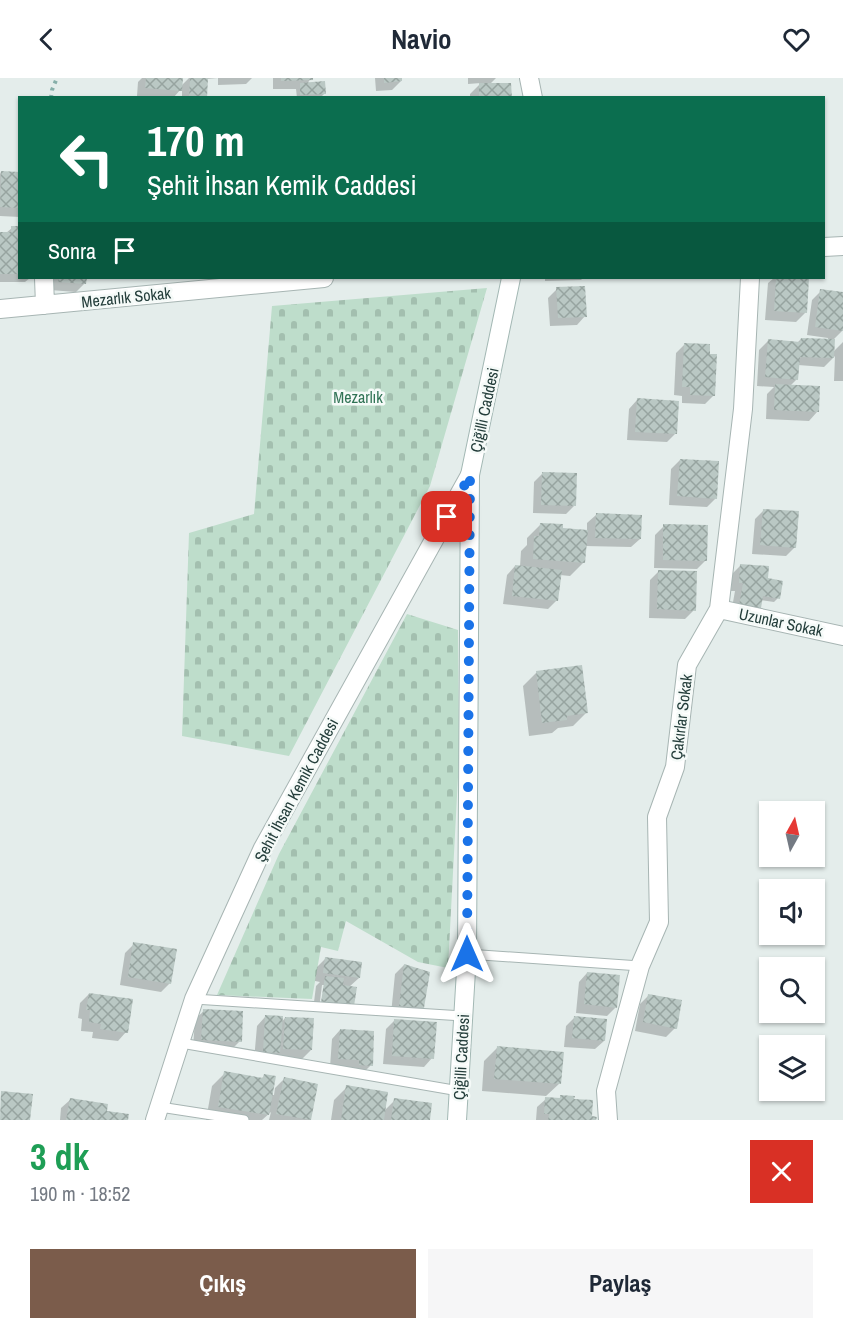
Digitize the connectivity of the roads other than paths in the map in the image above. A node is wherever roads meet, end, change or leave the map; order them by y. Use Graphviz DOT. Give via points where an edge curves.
graph roads {
  1 [pos="529,78"];
  2 [pos="533,96"];
  3 [pos="843,246"];
  4 [pos="825,247"];
  5 [pos="44,279"];
  6 [pos="314,279"];
  7 [pos="511,279"];
  8 [pos="750,279"];
  9 [pos="45,305"];
  10 [pos="0,309"];
  11 [pos="470,475"];
  12 [pos="719,609"];
  13 [pos="843,636"];
  14 [pos="467,954"];
  15 [pos="640,966"];
  16 [pos="194,999"];
  17 [pos="463,1016"];
  18 [pos="181,1043"];
  19 [pos="459,1091"];
  20 [pos="158,1114"];
  21 [pos="243,1120"];
  22 [pos="457,1120"];
  23 [pos="608,1120"];
  1 -- 2 [label="street"];
  3 -- 4 [label="street"];
  5 -- 9 [label="street"];
  6 -- 9 [label="street, Mezarlık Sokak"];
  7 -- 11 [label="street, Çiğilli Caddesi"];
  8 -- 12 [label="street, Çakırlar Sokak" via="743,409"];
  9 -- 10 [label="street, Mezarlık Sokak"];
  11 -- 14 [label="street, Çiğilli Caddesi"];
  11 -- 16 [label="street, Şehit İhsan Kemik Caddesi" via="263,848"];
  12 -- 13 [label="street, Uzunlar Sokak"];
  12 -- 15 [label="street, Çakırlar Sokak" via="687,665 675,767 657,817 659,922"];
  14 -- 15 [label="lane"];
  14 -- 17 [label="street, Çiğilli Caddesi"];
  15 -- 23 [label="street, Çakırlar Sokak" via="606,1091"];
  16 -- 17 [label="lane"];
  16 -- 18 [label="street, Şehit İhsan Kemik Caddesi"];
  17 -- 19 [label="street, Çiğilli Caddesi"];
  18 -- 19 [label="lane"];
  18 -- 20 [label="street, Şehit İhsan Kemik Caddesi"];
  19 -- 22 [label="street, Çiğilli Caddesi"];
  20 -- 21 [label="lane"];
}
